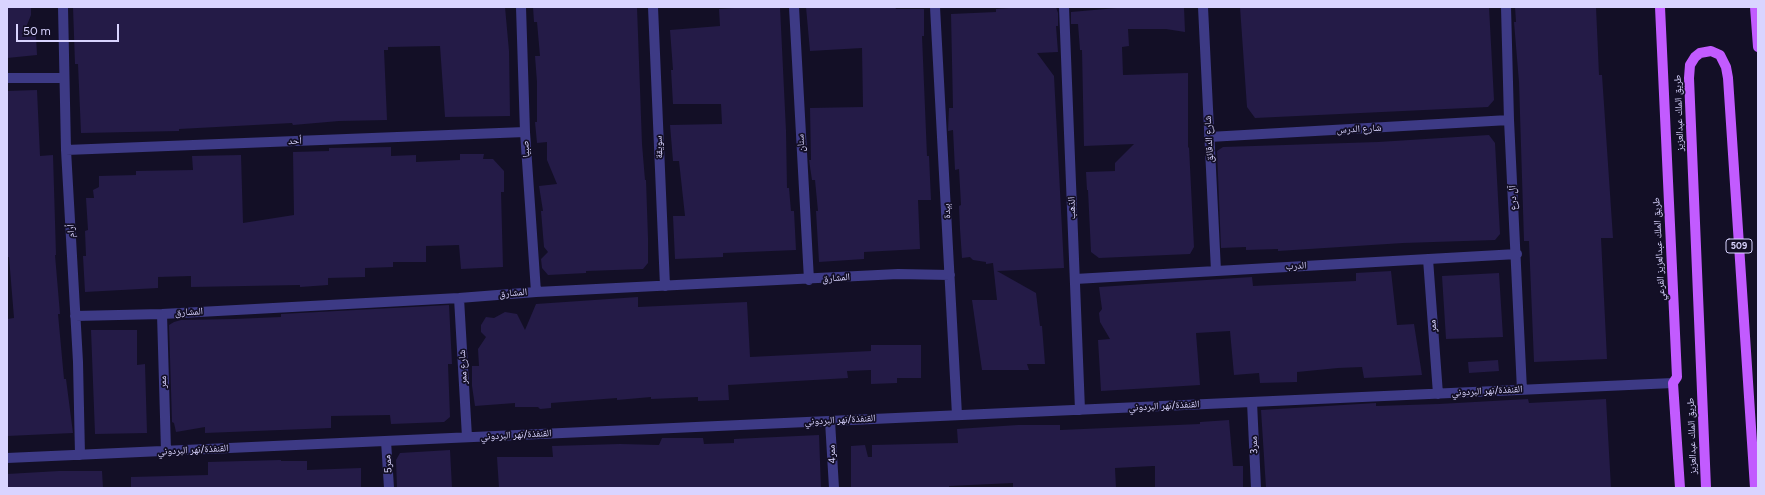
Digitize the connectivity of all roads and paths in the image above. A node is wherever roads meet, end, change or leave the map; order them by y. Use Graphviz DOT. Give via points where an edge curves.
graph roads {
  1 [pos="63,7"];
  2 [pos="521,7"];
  3 [pos="653,7"];
  4 [pos="794,7"];
  5 [pos="935,7"];
  6 [pos="1064,7"];
  7 [pos="1203,7"];
  8 [pos="1506,7"];
  9 [pos="1660,7"];
  10 [pos="1755,7"];
  11 [pos="1758,47"];
  12 [pos="7,78"];
  13 [pos="64,78"];
  14 [pos="1509,120"];
  15 [pos="525,132"];
  16 [pos="1209,137"];
  17 [pos="66,150"];
  18 [pos="1516,254"];
  19 [pos="1428,259"];
  20 [pos="1216,271"];
  21 [pos="950,275"];
  22 [pos="1075,279"];
  23 [pos="808,280"];
  24 [pos="665,286"];
  25 [pos="536,292"];
  26 [pos="459,298"];
  27 [pos="162,314"];
  28 [pos="75,316"];
  29 [pos="1673,383"];
  30 [pos="1522,390"];
  31 [pos="1438,394"];
  32 [pos="1252,402"];
  33 [pos="1080,410"];
  34 [pos="957,415"];
  35 [pos="830,421"];
  36 [pos="467,437"];
  37 [pos="386,441"];
  38 [pos="166,451"];
  39 [pos="80,455"];
  40 [pos="7,458"];
  41 [pos="389,488"];
  42 [pos="834,488"];
  43 [pos="1256,488"];
  44 [pos="1680,488"];
  45 [pos="1706,488"];
  46 [pos="1755,488"];
  1 -- 13 [label="street, أرام"];
  2 -- 15 [label="street, صبيا"];
  3 -- 24 [label="street, سويقة"];
  4 -- 23 [label="street, سنان"];
  5 -- 21 [label="street, بيدة"];
  6 -- 22 [label="street, الذهب"];
  7 -- 16 [label="street, شارع الدقائق"];
  8 -- 14 [label="street, آل درع"];
  9 -- 29 [label="main road, طريق الملك عبدالعزيز الفرعي" via="1677,377"];
  10 -- 11 [label="main road"];
  12 -- 13 [label="street"];
  13 -- 17 [label="street, أرام"];
  14 -- 16 [label="street, شارع الدرس"];
  14 -- 18 [label="street, آل درع"];
  15 -- 17 [label="street, أحد"];
  15 -- 25 [label="street, صبيا"];
  16 -- 20 [label="street, شارع الدقائق"];
  17 -- 28 [label="street, أرام"];
  18 -- 19 [label="street, الدرب"];
  18 -- 30 [label="street, آل درع"];
  19 -- 20 [label="street, الدرب"];
  19 -- 31 [label="street, ممر"];
  20 -- 22 [label="street, الدرب"];
  21 -- 23 [label="street, المشارق" via="898,274"];
  21 -- 34 [label="street, بيدة"];
  22 -- 33 [label="street, الذهب"];
  23 -- 24 [label="street, المشارق"];
  24 -- 25 [label="street, المشارق"];
  25 -- 26 [label="street, المشارق"];
  26 -- 27 [label="street, المشارق"];
  26 -- 36 [label="street, شارع ممر"];
  27 -- 28 [label="street, المشارق"];
  27 -- 38 [label="street, ممر"];
  28 -- 39 [label="street, أرام"];
  29 -- 30 [label="street, القنفذة/نهر البردوني"];
  29 -- 44 [label="main road, طريق الملك عبدالعزيز الفرعي"];
  30 -- 31 [label="street, القنفذة/نهر البردوني"];
  31 -- 32 [label="street, القنفذة/نهر البردوني"];
  32 -- 33 [label="street, القنفذة/نهر البردوني"];
  32 -- 43 [label="street, ممر3"];
  33 -- 34 [label="street, القنفذة/نهر البردوني"];
  34 -- 35 [label="street, القنفذة/نهر البردوني"];
  35 -- 36 [label="street, القنفذة/نهر البردوني"];
  35 -- 42 [label="street, ممر4"];
  36 -- 37 [label="street, القنفذة/نهر البردوني"];
  37 -- 38 [label="street, القنفذة/نهر البردوني"];
  37 -- 41 [label="street, ممر5"];
  38 -- 39 [label="street, القنفذة/نهر البردوني"];
  39 -- 40 [label="street, القنفذة/نهر البردوني"];
  45 -- 46 [label="main road, طريق الملك عبدالعزيز / 509" via="1689,78 1690,65 1695,57 1711,51 1720,55 1728,78"];
}
